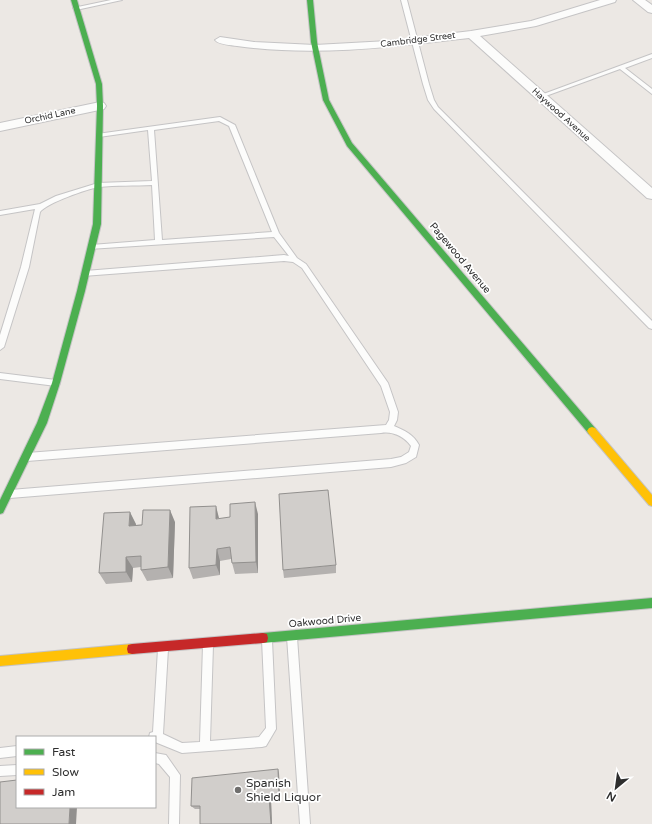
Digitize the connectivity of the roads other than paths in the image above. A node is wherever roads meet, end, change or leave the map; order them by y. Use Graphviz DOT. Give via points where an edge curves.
graph roads {
  1 [pos="119,0"];
  2 [pos="310,0"];
  3 [pos="404,0"];
  4 [pos="611,0"];
  5 [pos="638,0"];
  6 [pos="75,4"];
  7 [pos="652,10"];
  8 [pos="471,34"];
  9 [pos="220,40"];
  10 [pos="416,41"];
  11 [pos="315,48"];
  12 [pos="652,56"];
  13 [pos="621,67"];
  14 [pos="652,92"];
  15 [pos="541,96"];
  16 [pos="100,106"];
  17 [pos="0,127"];
  18 [pos="151,128"];
  19 [pos="99,135"];
  20 [pos="155,183"];
  21 [pos="98,185"];
  22 [pos="652,195"];
  23 [pos="41,206"];
  24 [pos="0,213"];
  25 [pos="276,234"];
  26 [pos="159,242"];
  27 [pos="91,247"];
  28 [pos="295,260"];
  29 [pos="85,274"];
  30 [pos="652,326"];
  31 [pos="0,347"];
  32 [pos="0,376"];
  33 [pos="56,383"];
  34 [pos="389,428"];
  35 [pos="26,457"];
  36 [pos="7,495"];
  37 [pos="652,502"];
  38 [pos="0,510"];
  39 [pos="652,603"];
  40 [pos="292,635"];
  41 [pos="267,637"];
  42 [pos="208,643"];
  43 [pos="163,646"];
  44 [pos="0,661"];
  45 [pos="156,737"];
  46 [pos="205,747"];
  47 [pos="16,751"];
  48 [pos="0,753"];
  49 [pos="156,758"];
  50 [pos="16,770"];
  51 [pos="0,772"];
  52 [pos="174,824"];
  53 [pos="306,824"];
  1 -- 6 [label="lane"];
  2 -- 11 [label="street, Pagewood Avenue"];
  3 -- 10 [label="lane"];
  4 -- 8 [label="street, Cambridge Street" via="532,24"];
  5 -- 7 [label="street"];
  6 -- 16 [label="street" via="99,84"];
  8 -- 10 [label="street, Cambridge Street"];
  8 -- 15 [label="street, Haywood Avenue"];
  9 -- 11 [label="street, Cambridge Street" via="254,45"];
  10 -- 11 [label="street, Cambridge Street"];
  10 -- 30 [label="lane" via="426,84 436,108"];
  11 -- 37 [label="street, Pagewood Avenue" via="326,100 349,144"];
  12 -- 13 [label="lane"];
  13 -- 14 [label="lane"];
  13 -- 15 [label="lane"];
  15 -- 22 [label="street, Haywood Avenue"];
  16 -- 17 [label="street, Orchid Lane"];
  16 -- 19 [label="street"];
  18 -- 19 [label="lane"];
  18 -- 20 [label="lane"];
  18 -- 25 [label="lane" via="220,119 232,124"];
  19 -- 21 [label="street"];
  20 -- 21 [label="lane"];
  20 -- 26 [label="lane"];
  21 -- 23 [label="lane"];
  21 -- 27 [label="street" via="97,224"];
  23 -- 24 [label="lane"];
  23 -- 31 [label="lane"];
  25 -- 26 [label="lane"];
  25 -- 28 [label="lane"];
  26 -- 27 [label="lane"];
  27 -- 29 [label="street"];
  28 -- 29 [label="lane" via="284,258"];
  28 -- 34 [label="lane" via="304,266 385,385 394,412"];
  29 -- 33 [label="street"];
  32 -- 33 [label="lane"];
  33 -- 35 [label="street" via="42,423"];
  34 -- 35 [label="lane"];
  34 -- 36 [label="lane" via="409,438 415,445 413,454 403,460 391,462"];
  35 -- 36 [label="street"];
  36 -- 38 [label="street"];
  39 -- 40 [label="street, Oakwood Drive"];
  40 -- 41 [label="street, Oakwood Drive"];
  40 -- 53 [label="lane"];
  41 -- 42 [label="street, Oakwood Drive"];
  41 -- 46 [label="lane" via="271,729 262,742"];
  42 -- 43 [label="street, Oakwood Drive"];
  42 -- 46 [label="lane"];
  43 -- 44 [label="street, Oakwood Drive"];
  43 -- 45 [label="lane"];
  45 -- 46 [label="lane" via="182,748"];
  47 -- 48 [label="lane"];
  49 -- 52 [label="lane" via="162,759 175,775"];
  50 -- 51 [label="lane"];
}
